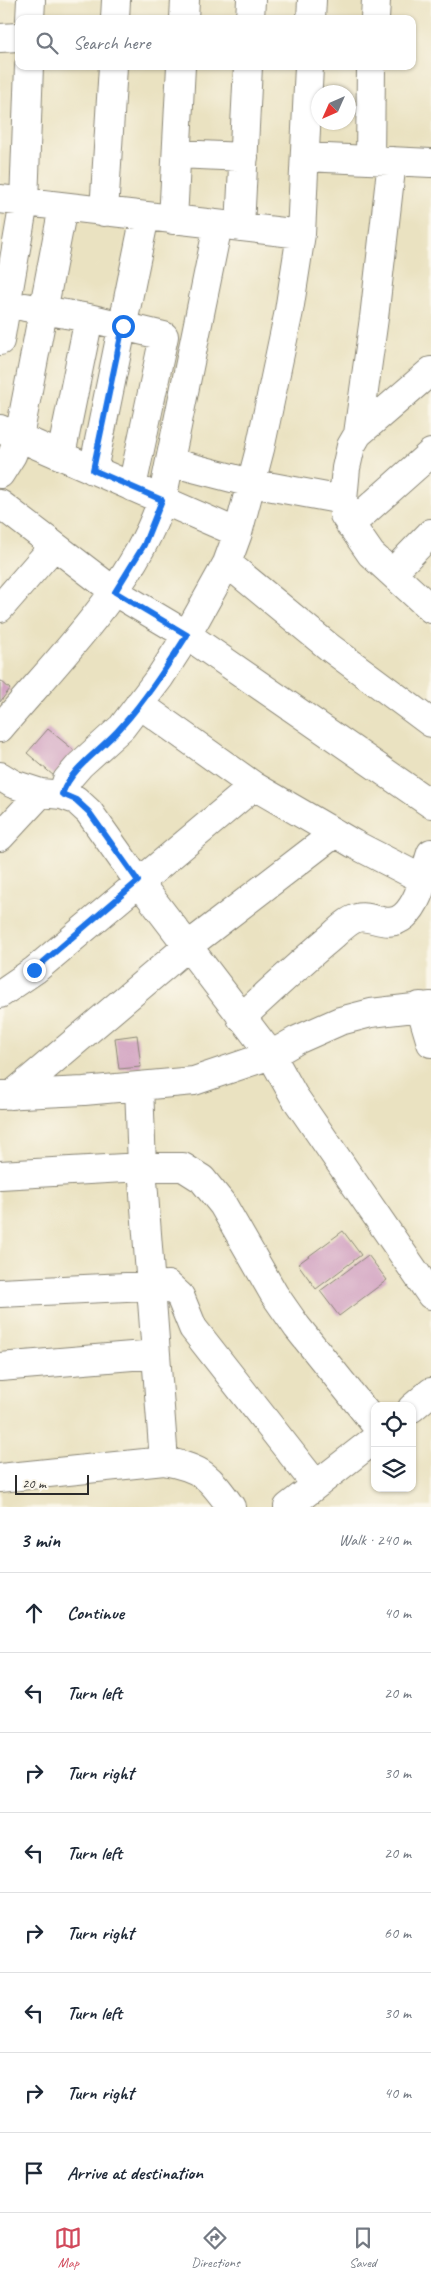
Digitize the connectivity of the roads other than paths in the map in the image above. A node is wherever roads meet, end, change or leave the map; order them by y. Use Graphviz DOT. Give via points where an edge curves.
graph roads {
  1 [pos="30,0"];
  2 [pos="116,0"];
  3 [pos="185,0"];
  4 [pos="251,0"];
  5 [pos="312,0"];
  6 [pos="376,0"];
  7 [pos="30,15"];
  8 [pos="115,15"];
  9 [pos="184,15"];
  10 [pos="250,15"];
  11 [pos="311,15"];
  12 [pos="375,15"];
  13 [pos="15,37"];
  14 [pos="0,38"];
  15 [pos="28,70"];
  16 [pos="113,70"];
  17 [pos="181,70"];
  18 [pos="248,70"];
  19 [pos="309,70"];
  20 [pos="371,70"];
  21 [pos="176,154"];
  22 [pos="306,156"];
  23 [pos="244,157"];
  24 [pos="381,161"];
  25 [pos="431,163"];
  26 [pos="12,201"];
  27 [pos="63,207"];
  28 [pos="104,212"];
  29 [pos="145,216"];
  30 [pos="173,220"];
  31 [pos="229,226"];
  32 [pos="301,234"];
  33 [pos="6,304"];
  34 [pos="44,309"];
  35 [pos="89,318"];
  36 [pos="123,326"];
  37 [pos="0,341"];
  38 [pos="431,371"];
  39 [pos="10,433"];
  40 [pos="358,434"];
  41 [pos="431,453"];
  42 [pos="62,455"];
  43 [pos="170,462"];
  44 [pos="93,470"];
  45 [pos="0,474"];
  46 [pos="251,483"];
  47 [pos="132,487"];
  48 [pos="162,500"];
  49 [pos="0,504"];
  50 [pos="346,512"];
  51 [pos="238,533"];
  52 [pos="431,533"];
  53 [pos="54,546"];
  54 [pos="227,563"];
  55 [pos="392,573"];
  56 [pos="115,592"];
  57 [pos="0,608"];
  58 [pos="431,609"];
  59 [pos="187,635"];
  60 [pos="139,704"];
  61 [pos="431,723"];
  62 [pos="0,728"];
  63 [pos="0,776"];
  64 [pos="254,786"];
  65 [pos="51,794"];
  66 [pos="431,804"];
  67 [pos="335,833"];
  68 [pos="0,837"];
  69 [pos="431,853"];
  70 [pos="422,879"];
  71 [pos="138,881"];
  72 [pos="188,946"];
  73 [pos="0,994"];
  74 [pos="425,1006"];
  75 [pos="241,1018"];
  76 [pos="431,1043"];
  77 [pos="271,1055"];
  78 [pos="139,1086"];
  79 [pos="6,1095"];
  80 [pos="142,1167"];
  81 [pos="0,1175"];
  82 [pos="151,1287"];
  83 [pos="429,1287"];
  84 [pos="0,1293"];
  85 [pos="156,1354"];
  86 [pos="0,1367"];
  87 [pos="431,1392"];
  88 [pos="416,1405"];
  89 [pos="371,1419"];
  90 [pos="371,1442"];
  91 [pos="164,1462"];
  92 [pos="0,1478"];
  93 [pos="316,1485"];
  94 [pos="231,1507"];
  95 [pos="288,1507"];
  1 -- 7 [label="street"];
  2 -- 8 [label="street"];
  3 -- 9 [label="street"];
  4 -- 10 [label="street"];
  5 -- 11 [label="street"];
  6 -- 12 [label="street"];
  13 -- 14 [label="street"];
  15 -- 26 [label="street"];
  16 -- 28 [label="street"];
  17 -- 21 [label="street"];
  18 -- 23 [label="street"];
  19 -- 22 [label="street"];
  20 -- 24 [label="street"];
  21 -- 23 [label="street"];
  21 -- 30 [label="street"];
  22 -- 24 [label="street"];
  22 -- 32 [label="street"];
  23 -- 31 [label="street"];
  24 -- 25 [label="street"];
  24 -- 40 [label="street" via="374,318"];
  26 -- 27 [label="street"];
  26 -- 33 [label="street"];
  27 -- 28 [label="street"];
  27 -- 34 [label="street"];
  28 -- 29 [label="street"];
  29 -- 30 [label="street"];
  29 -- 36 [label="street"];
  30 -- 31 [label="street"];
  31 -- 32 [label="street"];
  31 -- 43 [label="street"];
  32 -- 46 [label="street"];
  33 -- 34 [label="street"];
  33 -- 37 [label="street"];
  34 -- 35 [label="street"];
  34 -- 39 [label="street"];
  35 -- 36 [label="street"];
  35 -- 42 [label="street"];
  36 -- 44 [label="street"];
  36 -- 47 [label="street" via="164,336"];
  38 -- 40 [label="street"];
  39 -- 42 [label="street"];
  39 -- 45 [label="street" via="12,455"];
  40 -- 50 [label="street" via="351,446"];
  41 -- 50 [label="street"];
  42 -- 44 [label="street"];
  43 -- 46 [label="street"];
  43 -- 48 [label="street"];
  44 -- 47 [label="street"];
  46 -- 50 [label="street"];
  46 -- 51 [label="street"];
  47 -- 48 [label="street"];
  48 -- 51 [label="street"];
  48 -- 56 [label="street" via="144,545"];
  49 -- 53 [label="street"];
  50 -- 55 [label="street" via="371,554"];
  51 -- 54 [label="street"];
  52 -- 55 [label="street"];
  53 -- 56 [label="street"];
  53 -- 57 [label="street"];
  54 -- 59 [label="street"];
  54 -- 61 [label="street" via="329,647"];
  55 -- 58 [label="street"];
  56 -- 59 [label="street"];
  56 -- 62 [label="street"];
  59 -- 60 [label="street"];
  59 -- 66 [label="street"];
  60 -- 64 [label="street"];
  60 -- 65 [label="street" via="122,727"];
  63 -- 65 [label="street" via="13,784"];
  64 -- 67 [label="street"];
  64 -- 71 [label="street"];
  65 -- 68 [label="street"];
  65 -- 71 [label="street" via="76,800 89,812"];
  67 -- 70 [label="street"];
  67 -- 72 [label="street"];
  69 -- 70 [label="street"];
  70 -- 75 [label="street" via="412,906 404,917 382,923 357,918 345,925"];
  71 -- 72 [label="street"];
  71 -- 73 [label="street" via="34,970"];
  72 -- 75 [label="street"];
  72 -- 79 [label="street"];
  74 -- 76 [label="street"];
  74 -- 77 [label="street" via="340,1021"];
  75 -- 77 [label="street"];
  77 -- 78 [label="street" via="194,1081"];
  77 -- 83 [label="street" via="294,1096"];
  78 -- 79 [label="street"];
  78 -- 80 [label="street"];
  80 -- 81 [label="street"];
  80 -- 82 [label="street"];
  80 -- 89 [label="street" via="183,1168 202,1179 223,1205 274,1294 297,1327"];
  82 -- 84 [label="street"];
  82 -- 85 [label="street"];
  82 -- 93 [label="street" via="168,1285 180,1296 193,1328"];
  85 -- 86 [label="street"];
  85 -- 91 [label="street"];
  87 -- 88 [label="street"];
  90 -- 93 [label="street"];
  91 -- 92 [label="street"];
  91 -- 94 [label="street" via="190,1466 204,1474"];
  93 -- 95 [label="street"];
}
